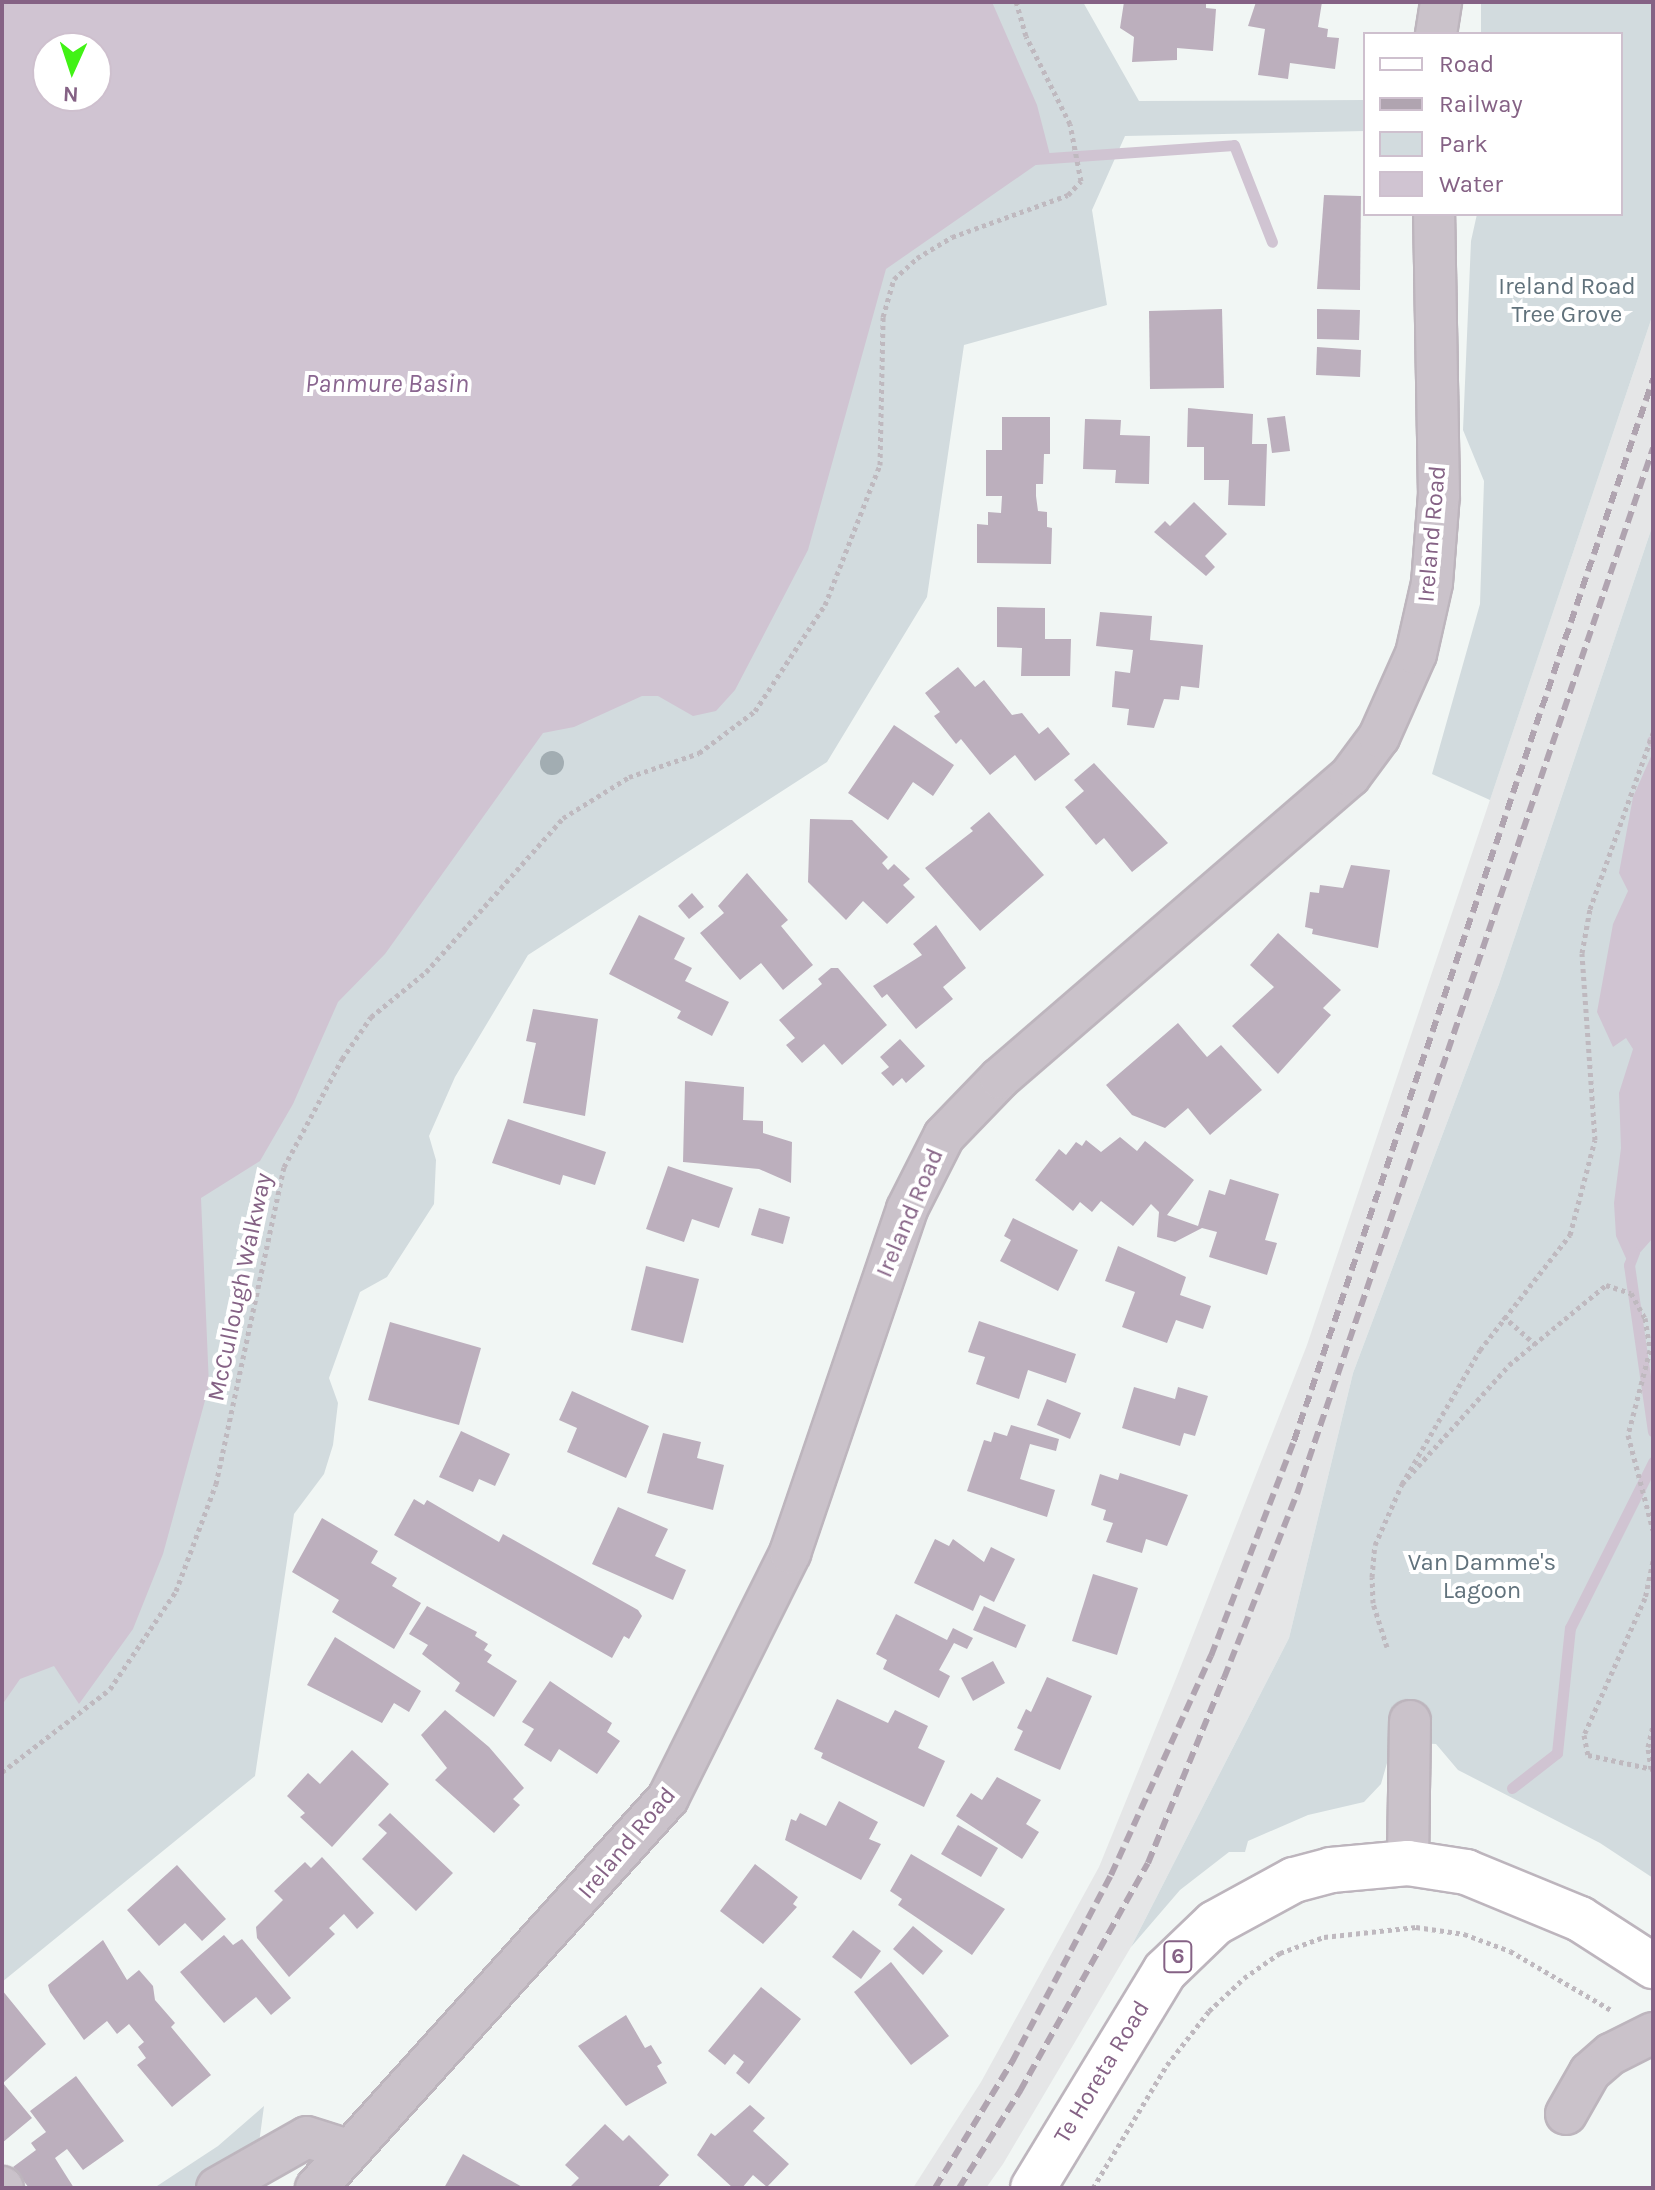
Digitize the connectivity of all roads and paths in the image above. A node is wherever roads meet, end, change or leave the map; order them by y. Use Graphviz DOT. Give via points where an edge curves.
graph roads {
  1 [pos="1016,2"];
  2 [pos="1441,2"];
  3 [pos="1436,32"];
  4 [pos="1434,216"];
  5 [pos="1653,733"];
  6 [pos="1503,1316"];
  7 [pos="1535,1344"];
  8 [pos="1402,1484"];
  9 [pos="1653,1530"];
  10 [pos="1653,1561"];
  11 [pos="1387,1647"];
  12 [pos="1410,1721"];
  13 [pos="1653,1725"];
  14 [pos="1652,1769"];
  15 [pos="2,1772"];
  16 [pos="1408,1863"];
  17 [pos="1653,1966"];
  18 [pos="1638,2025"];
  19 [pos="1566,2114"];
  20 [pos="348,2150"];
  21 [pos="217,2188"];
  22 [pos="316,2188"];
  23 [pos="1033,2188"];
  24 [pos="1093,2188"];
  1 -- 15 [label="path, McCullough Walkway" via="1070,124 1081,181 1068,195 952,237 894,279 883,317 880,465 825,605 755,711 699,753 629,777 563,818 426,972 371,1017 342,1059 284,1167 216,1484 176,1591 110,1689"];
  2 -- 3 [label="street"];
  4 -- 20 [label="street, Ireland Road" via="1439,495 1432,583 1416,654 1379,737 1350,776 1000,1078 944,1136 907,1209 790,1553 668,1798"];
  5 -- 6 [label="path" via="1590,909 1582,953 1595,1140 1570,1235 1556,1259"];
  6 -- 7 [label="path"];
  6 -- 8 [label="path"];
  7 -- 8 [label="path" via="1509,1365"];
  7 -- 9 [label="path" via="1606,1285 1631,1293 1645,1318 1650,1350 1628,1435"];
  8 -- 11 [label="path" via="1375,1545 1372,1577 1373,1603"];
  10 -- 14 [label="path" via="1645,1598 1584,1735 1588,1755"];
  12 -- 16 [label="street"];
  13 -- 14 [label="path" via="1648,1747"];
  16 -- 17 [label="main road, Te Horeta Road / 6" via="1466,1872 1529,1894"];
  16 -- 23 [label="main road, Te Horeta Road / 6" via="1331,1870 1294,1880 1215,1923 1165,1971 1142,2003"];
  18 -- 19 [label="street" via="1590,2072"];
  18 -- 24 [label="path" via="1510,1951 1464,1934 1416,1927 1324,1937 1280,1953 1209,2011 1167,2065"];
  20 -- 21 [label="street" via="307,2137"];
  20 -- 22 [label="street, Ireland Road"];
}
